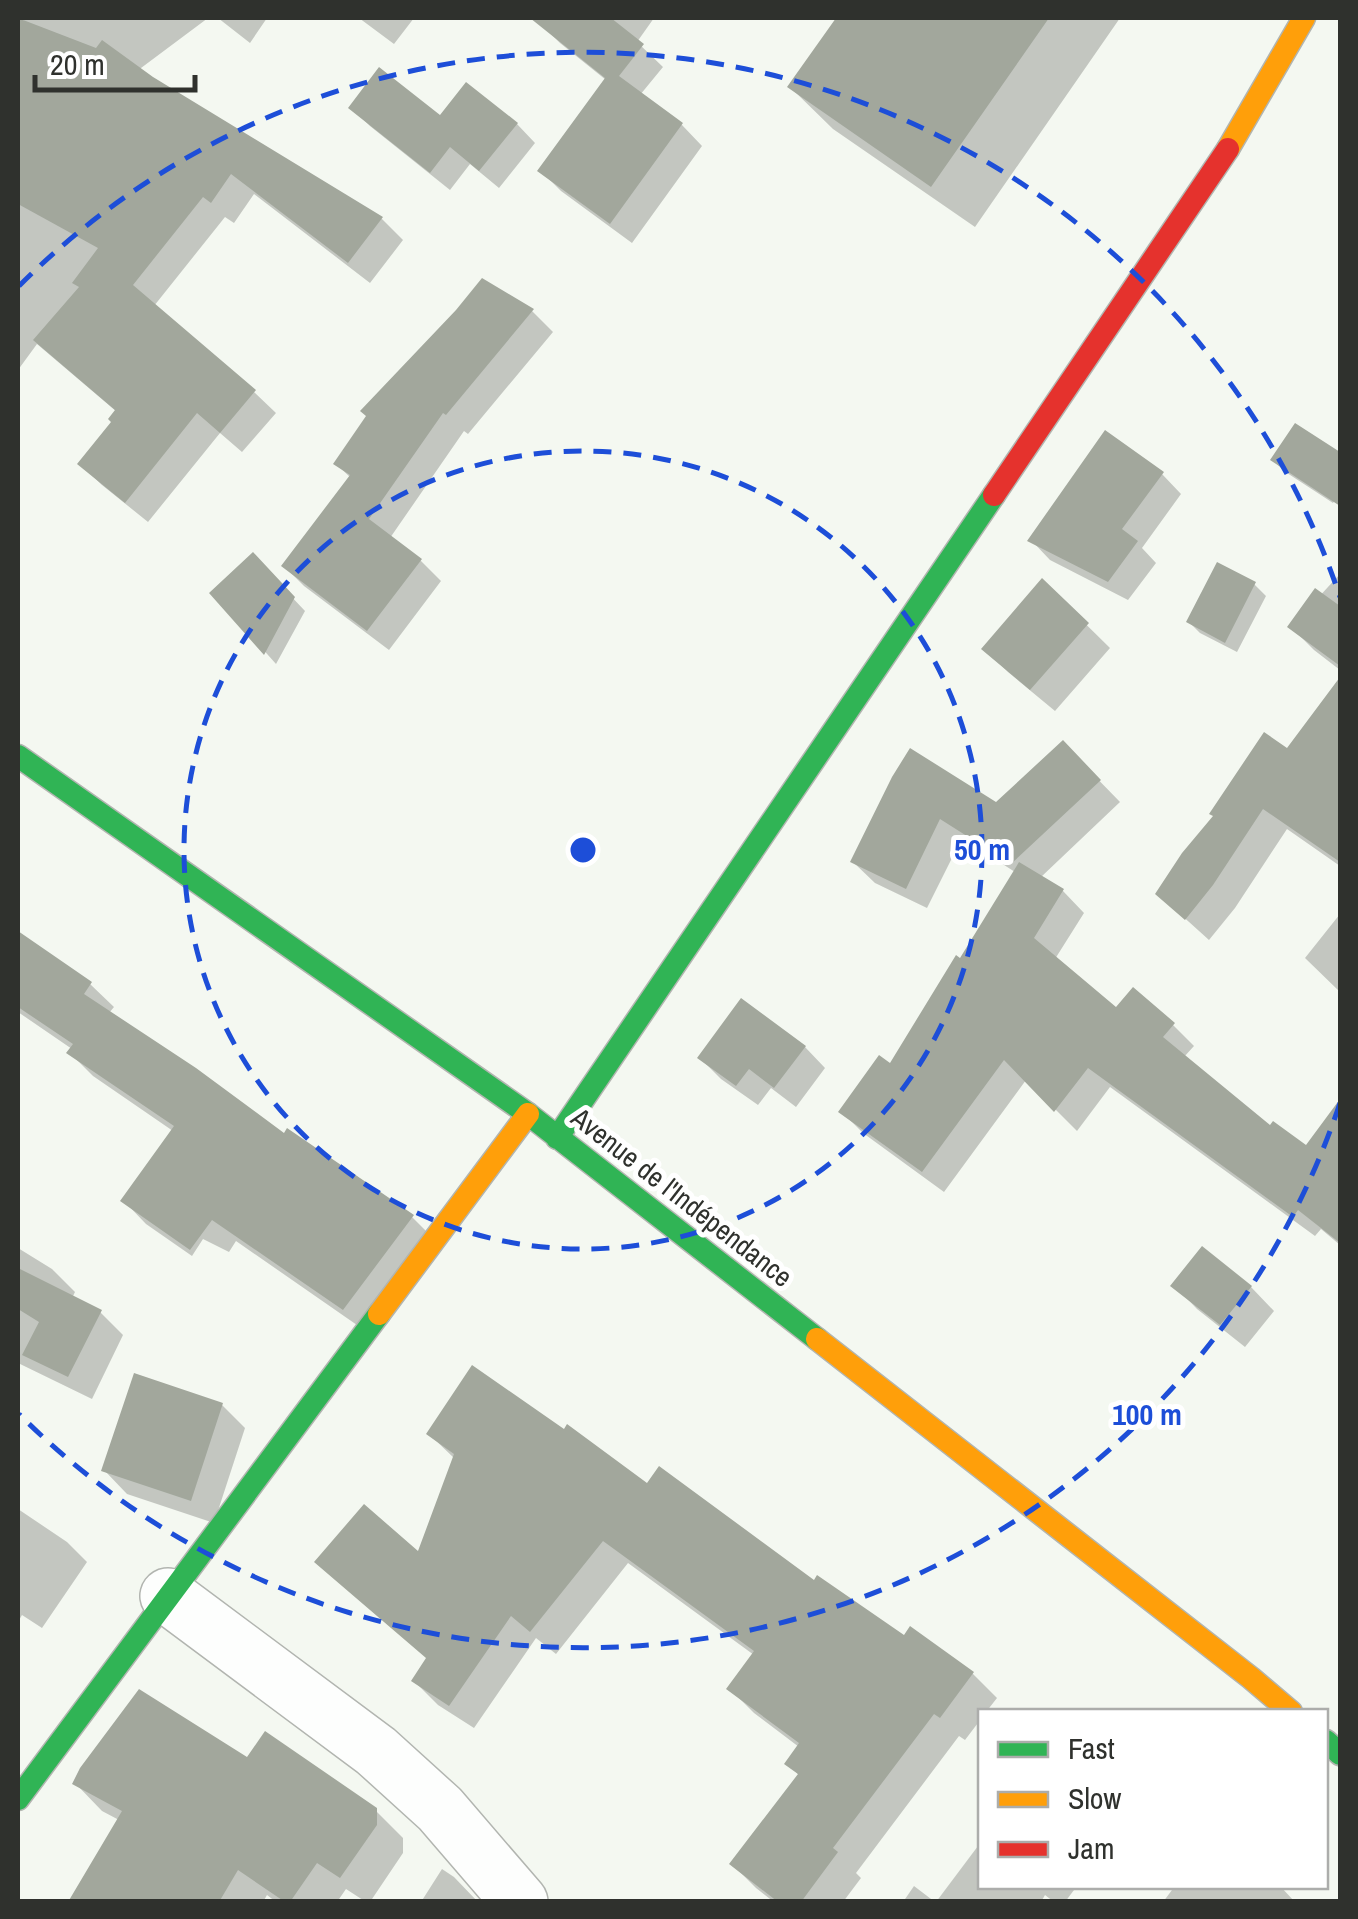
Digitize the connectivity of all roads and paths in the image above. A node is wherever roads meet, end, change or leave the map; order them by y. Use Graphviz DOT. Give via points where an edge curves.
graph roads {
  1 [pos="1304,18"];
  2 [pos="18,756"];
  3 [pos="528,1114"];
  4 [pos="557,1138"];
  5 [pos="168,1596"];
  6 [pos="1287,1709"];
  7 [pos="18,1799"];
  8 [pos="520,1902"];
  1 -- 4 [label="street" via="1222,159"];
  2 -- 3 [label="street, Avenue de l'Indépendance"];
  3 -- 4 [label="street, Avenue de l'Indépendance"];
  3 -- 5 [label="street"];
  4 -- 6 [label="street, Avenue de l'Indépendance"];
  5 -- 7 [label="street"];
  5 -- 8 [label="street" via="376,1751 440,1810"];
}
